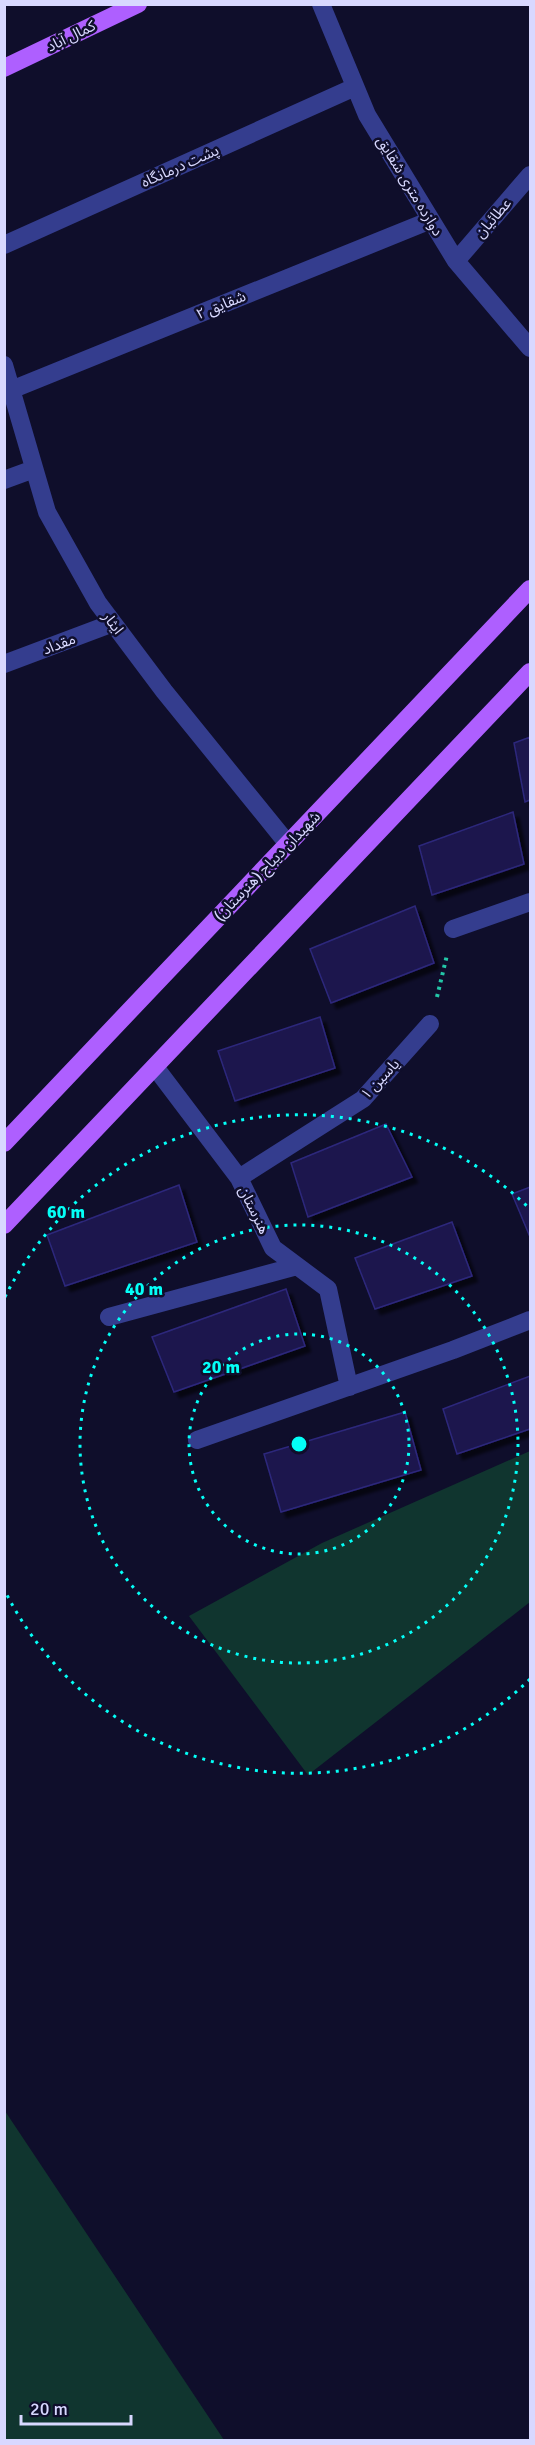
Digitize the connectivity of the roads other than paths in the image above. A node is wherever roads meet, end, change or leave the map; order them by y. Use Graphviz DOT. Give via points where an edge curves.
graph roads {
  1 [pos="138,4"];
  2 [pos="321,4"];
  3 [pos="6,65"];
  4 [pos="356,87"];
  5 [pos="531,175"];
  6 [pos="431,220"];
  7 [pos="4,246"];
  8 [pos="456,261"];
  9 [pos="531,348"];
  10 [pos="4,365"];
  11 [pos="11,390"];
  12 [pos="34,469"];
  13 [pos="4,480"];
  14 [pos="531,589"];
  15 [pos="112,623"];
  16 [pos="4,664"];
  17 [pos="531,672"];
  18 [pos="288,844"];
  19 [pos="531,902"];
  20 [pos="453,929"];
  21 [pos="430,1024"];
  22 [pos="155,1067"];
  23 [pos="4,1143"];
  24 [pos="239,1178"];
  25 [pos="4,1226"];
  26 [pos="297,1266"];
  27 [pos="109,1317"];
  28 [pos="531,1320"];
  29 [pos="349,1387"];
  30 [pos="197,1440"];
  1 -- 3 [label="main road, کمال آباد"];
  2 -- 4 [label="street, دوازده متری شقایق"];
  4 -- 6 [label="street, دوازده متری شقایق" via="367,115"];
  4 -- 7 [label="street, پشت درمانگاه"];
  5 -- 8 [label="street, عطائیان"];
  6 -- 8 [label="street, دوازده متری شقایق"];
  6 -- 11 [label="street, شقایق ۲"];
  8 -- 9 [label="street, دوازده متری شقایق"];
  10 -- 11 [label="street, ایثار"];
  11 -- 12 [label="street, ایثار"];
  12 -- 13 [label="street"];
  12 -- 15 [label="street, ایثار" via="47,512"];
  14 -- 18 [label="main road, شهیدان دیباج (هنرستان)"];
  15 -- 16 [label="street, مقداد"];
  15 -- 18 [label="street, ایثار"];
  17 -- 22 [label="main road"];
  18 -- 23 [label="main road, شهیدان دیباج (هنرستان)"];
  19 -- 20 [label="street"];
  21 -- 24 [label="street, یاسین ۱" via="363,1099"];
  22 -- 24 [label="street, هنرستان"];
  22 -- 25 [label="main road"];
  24 -- 26 [label="street, هنرستان" via="273,1248"];
  26 -- 27 [label="street"];
  26 -- 29 [label="street, هنرستان" via="328,1289"];
  28 -- 29 [label="street"];
  29 -- 30 [label="street"];
}
